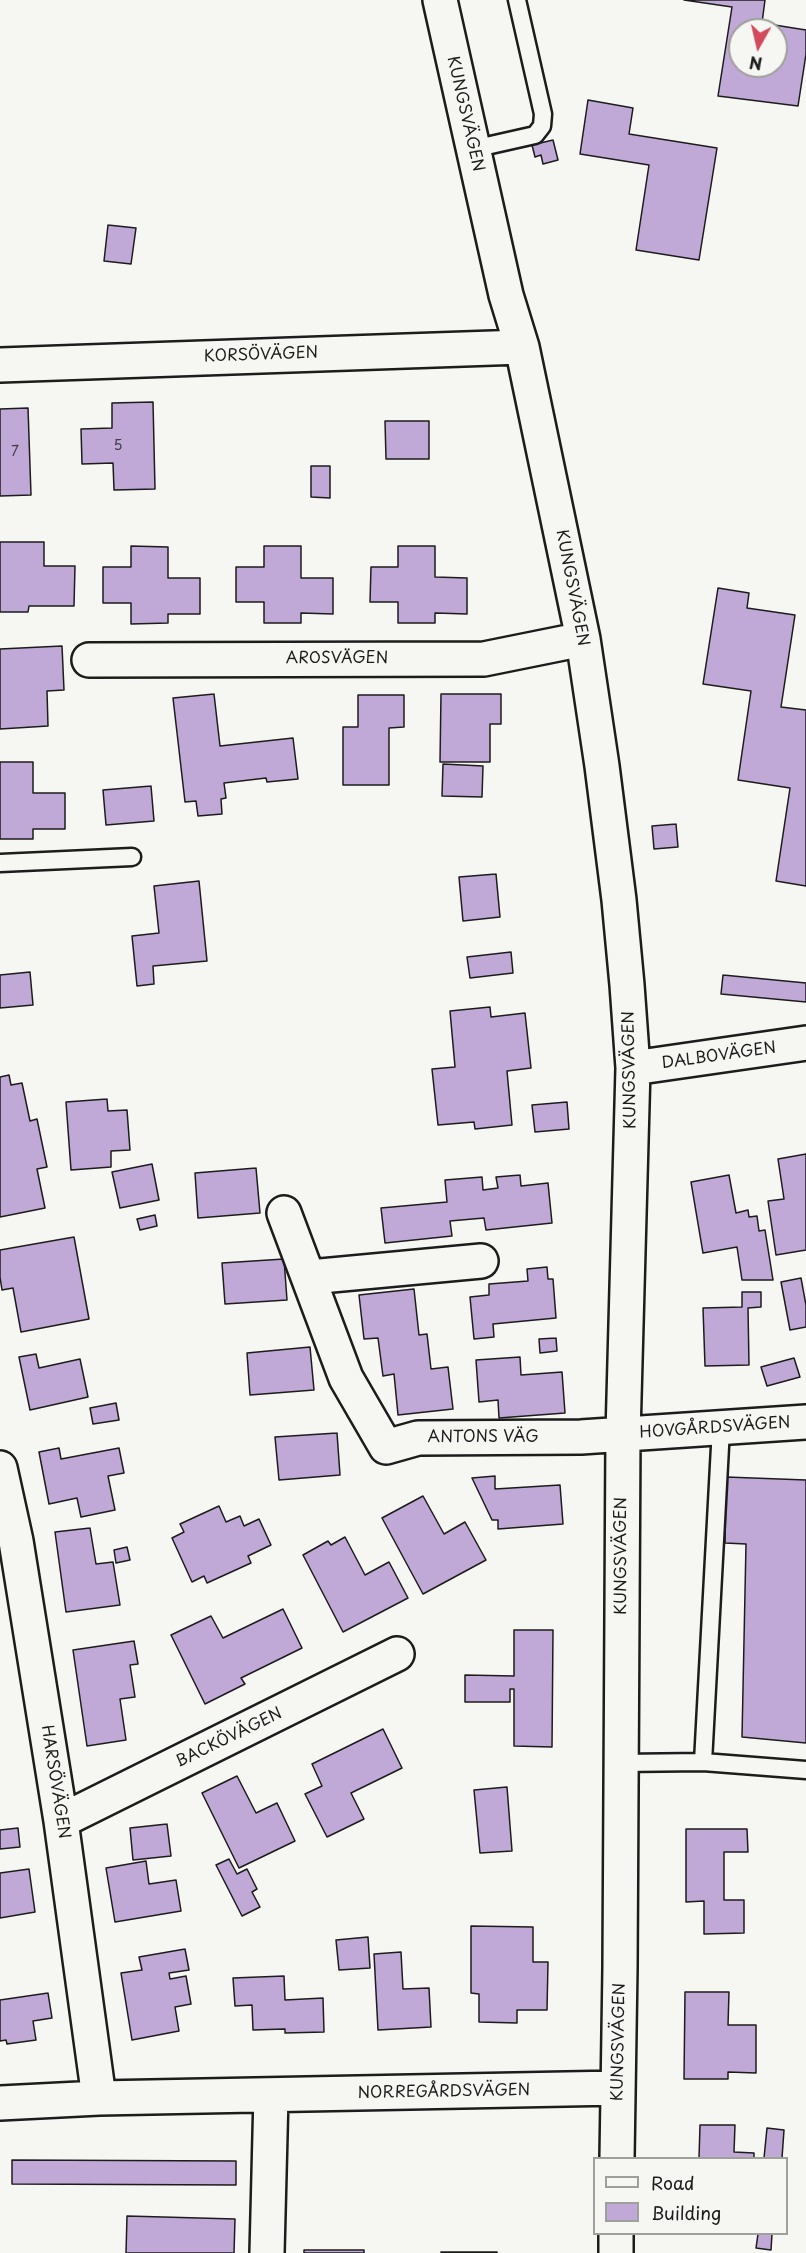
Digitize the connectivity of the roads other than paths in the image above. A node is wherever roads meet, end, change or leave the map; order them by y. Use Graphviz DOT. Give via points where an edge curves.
graph roads {
  1 [pos="440,0"];
  2 [pos="517,0"];
  3 [pos="473,149"];
  4 [pos="522,347"];
  5 [pos="0,365"];
  6 [pos="583,639"];
  7 [pos="89,660"];
  8 [pos="132,857"];
  9 [pos="0,863"];
  10 [pos="806,1043"];
  11 [pos="633,1068"];
  12 [pos="284,1213"];
  13 [pos="481,1261"];
  14 [pos="310,1278"];
  15 [pos="806,1422"];
  16 [pos="721,1428"];
  17 [pos="623,1434"];
  18 [pos="0,1468"];
  19 [pos="397,1654"];
  20 [pos="703,1762"];
  21 [pos="621,1763"];
  22 [pos="806,1770"];
  23 [pos="61,1821"];
  24 [pos="618,2088"];
  25 [pos="271,2095"];
  26 [pos="99,2098"];
  27 [pos="0,2103"];
  28 [pos="617,2157"];
  29 [pos="616,2235"];
  30 [pos="267,2253"];
  31 [pos="616,2253"];
  1 -- 3 [label="street, KUNGSVÄGEN"];
  2 -- 3 [label="lane" via="543,114 542,126 535,135"];
  3 -- 4 [label="street, KUNGSVÄGEN" via="506,295"];
  4 -- 5 [label="street, KORSÖVÄGEN"];
  4 -- 6 [label="street, KUNGSVÄGEN"];
  6 -- 7 [label="street, AROSVÄGEN" via="484,659"];
  6 -- 11 [label="street, KUNGSVÄGEN" via="619,900"];
  8 -- 9 [label="lane"];
  10 -- 11 [label="street, DALBOVÄGEN"];
  11 -- 17 [label="street, KUNGSVÄGEN"];
  12 -- 14 [label="street, ANTONS VÄG"];
  13 -- 14 [label="street"];
  14 -- 17 [label="street, ANTONS VÄG" via="346,1378 386,1447 418,1438"];
  15 -- 16 [label="street, HOVGÅRDSVÄGEN"];
  16 -- 17 [label="street, HOVGÅRDSVÄGEN"];
  16 -- 20 [label="lane"];
  17 -- 21 [label="street, KUNGSVÄGEN"];
  18 -- 23 [label="street, HARSÖVÄGEN" via="16,1542"];
  19 -- 23 [label="street, BACKÖVÄGEN"];
  20 -- 21 [label="lane"];
  20 -- 22 [label="lane"];
  21 -- 24 [label="street, KUNGSVÄGEN"];
  23 -- 26 [label="street, HARSÖVÄGEN"];
  24 -- 25 [label="street, NORREGÅRDSVÄGEN"];
  24 -- 28 [label="street, KUNGSVÄGEN"];
  25 -- 26 [label="street, NORREGÅRDSVÄGEN"];
  25 -- 30 [label="street"];
  26 -- 27 [label="street, NORREGÅRDSVÄGEN"];
  29 -- 31 [label="street"];
}
